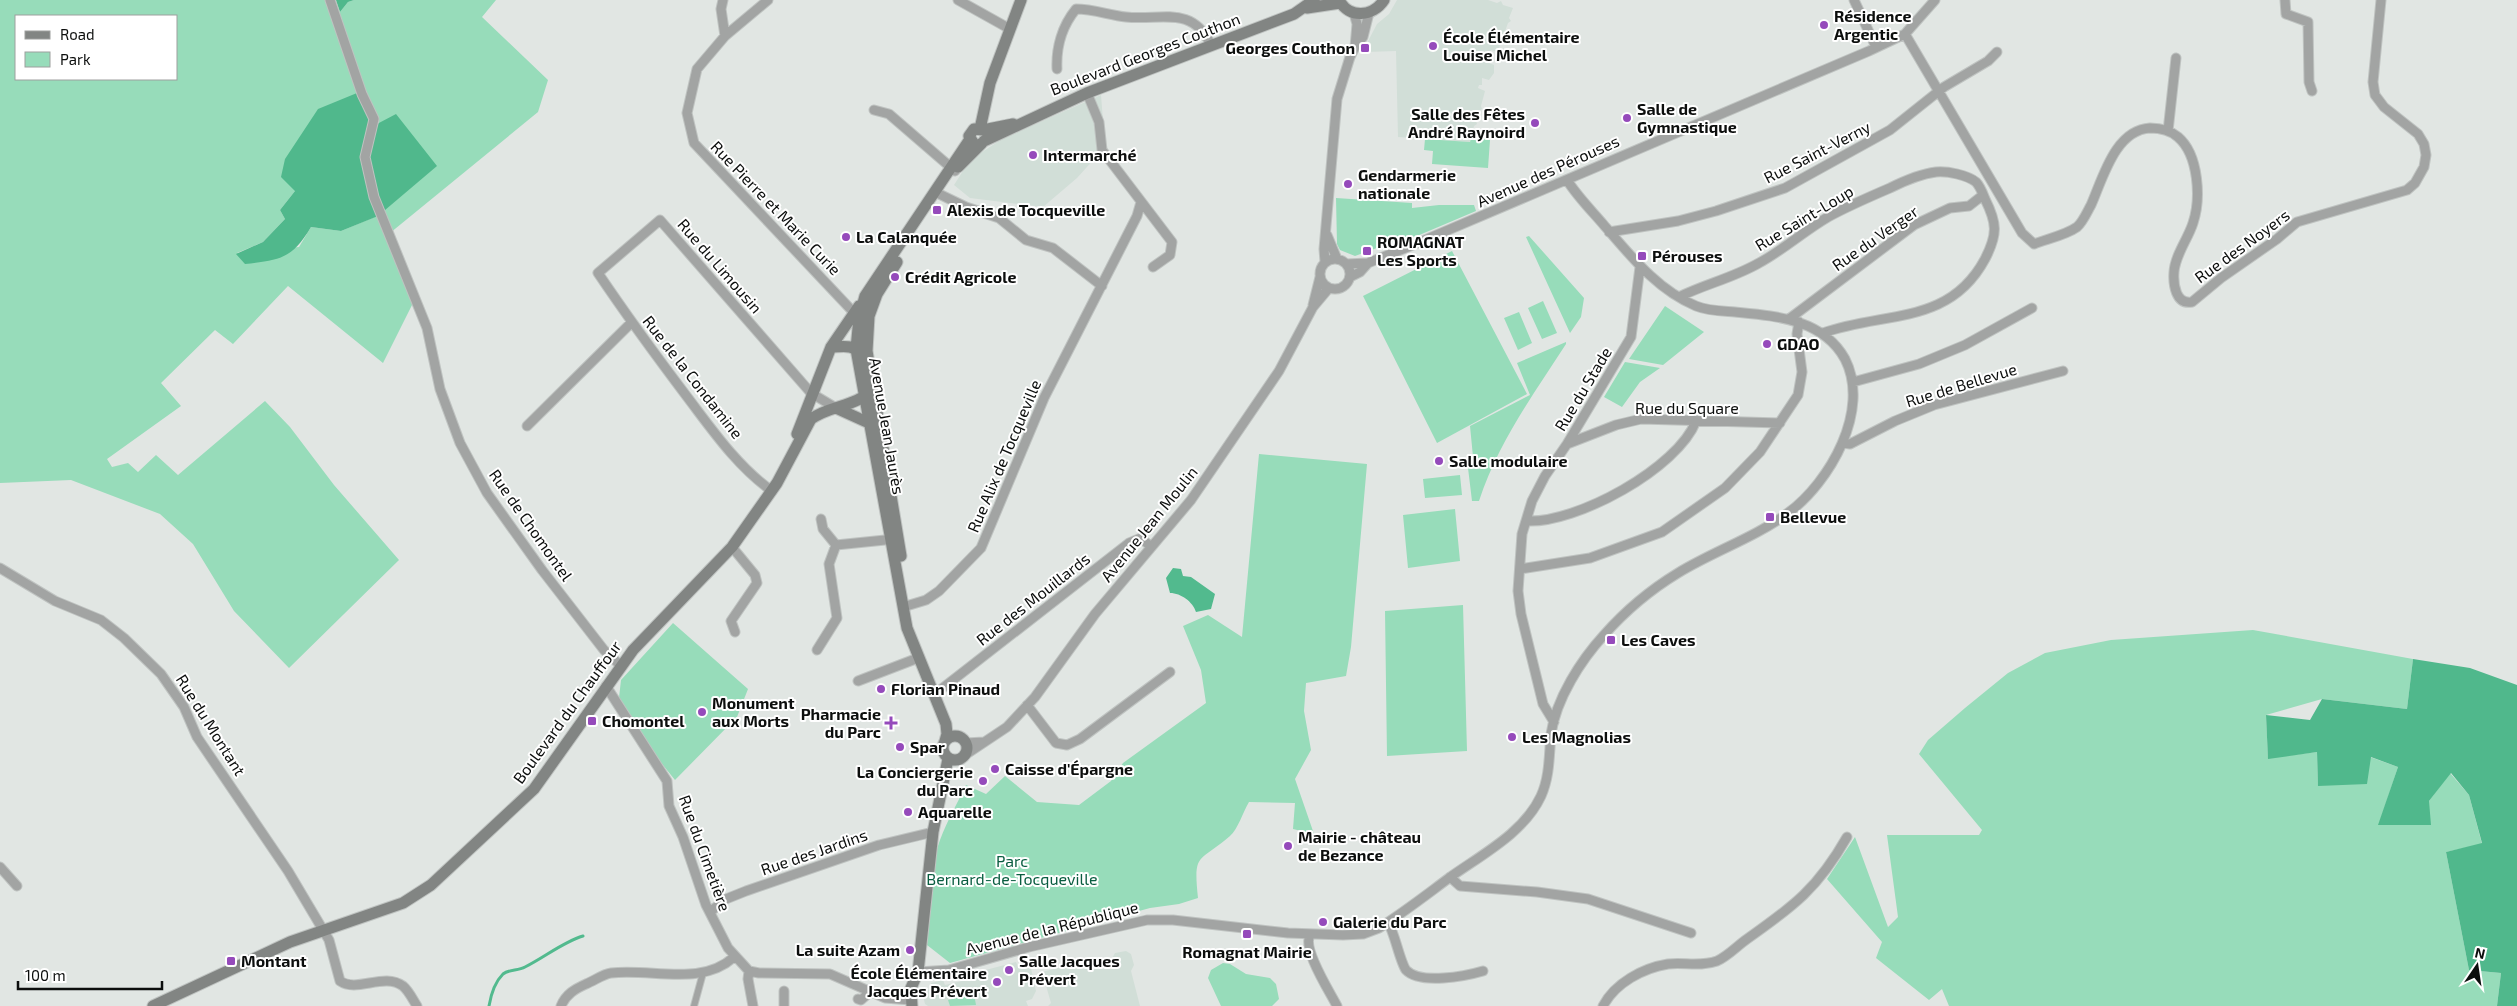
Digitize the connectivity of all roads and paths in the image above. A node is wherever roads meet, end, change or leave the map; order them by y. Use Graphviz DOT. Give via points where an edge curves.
graph roads {
  1 [pos="330,0"];
  2 [pos="723,0"];
  3 [pos="768,0"];
  4 [pos="958,0"];
  5 [pos="1021,0"];
  6 [pos="1314,0"];
  7 [pos="1384,0"];
  8 [pos="1854,0"];
  9 [pos="1934,0"];
  10 [pos="2285,0"];
  11 [pos="2381,0"];
  12 [pos="1339,2"];
  13 [pos="1303,9"];
  14 [pos="1354,13"];
  15 [pos="1369,13"];
  16 [pos="1010,28"];
  17 [pos="1905,34"];
  18 [pos="725,36"];
  19 [pos="1211,45"];
  20 [pos="1355,47"];
  21 [pos="1876,47"];
  22 [pos="1997,52"];
  23 [pos="2176,58"];
  24 [pos="1056,70"];
  25 [pos="990,84"];
  26 [pos="2312,91"];
  27 [pos="1938,92"];
  28 [pos="1087,93"];
  29 [pos="984,106"];
  30 [pos="874,110"];
  31 [pos="1027,120"];
  32 [pos="1007,126"];
  33 [pos="2168,131"];
  34 [pos="979,135"];
  35 [pos="953,169"];
  36 [pos="1988,176"];
  37 [pos="1567,180"];
  38 [pos="1976,183"];
  39 [pos="938,194"];
  40 [pos="1983,195"];
  41 [pos="1141,202"];
  42 [pos="1326,232"];
  43 [pos="1609,232"];
  44 [pos="1337,259"];
  45 [pos="1326,262"];
  46 [pos="1368,263"];
  47 [pos="1346,264"];
  48 [pos="1153,267"];
  49 [pos="1640,267"];
  50 [pos="598,273"];
  51 [pos="1320,277"];
  52 [pos="1350,277"];
  53 [pos="1102,286"];
  54 [pos="1329,288"];
  55 [pos="1678,296"];
  56 [pos="1313,307"];
  57 [pos="2032,308"];
  58 [pos="861,316"];
  59 [pos="1789,319"];
  60 [pos="631,322"];
  61 [pos="1799,322"];
  62 [pos="1823,333"];
  63 [pos="831,347"];
  64 [pos="862,350"];
  65 [pos="2063,371"];
  66 [pos="1853,382"];
  67 [pos="873,388"];
  68 [pos="812,393"];
  69 [pos="865,398"];
  70 [pos="836,408"];
  71 [pos="1696,421"];
  72 [pos="869,423"];
  73 [pos="1780,423"];
  74 [pos="527,426"];
  75 [pos="1843,443"];
  76 [pos="1567,444"];
  77 [pos="792,451"];
  78 [pos="772,491"];
  79 [pos="821,519"];
  80 [pos="1526,521"];
  81 [pos="894,539"];
  82 [pos="836,545"];
  83 [pos="1150,546"];
  84 [pos="732,547"];
  85 [pos="0,568"];
  86 [pos="1520,569"];
  87 [pos="906,607"];
  88 [pos="735,632"];
  89 [pos="817,650"];
  90 [pos="918,658"];
  91 [pos="620,665"];
  92 [pos="1170,672"];
  93 [pos="858,681"];
  94 [pos="606,686"];
  95 [pos="936,693"];
  96 [pos="1027,706"];
  97 [pos="1554,722"];
  98 [pos="961,740"];
  99 [pos="945,741"];
  100 [pos="987,742"];
  101 [pos="965,755"];
  102 [pos="948,759"];
  103 [pos="934,829"];
  104 [pos="1847,837"];
  105 [pos="0,867"];
  106 [pos="1450,877"];
  107 [pos="17,886"];
  108 [pos="710,912"];
  109 [pos="1388,922"];
  110 [pos="323,930"];
  111 [pos="1691,932"];
  112 [pos="1311,934"];
  113 [pos="734,957"];
  114 [pos="749,970"];
  115 [pos="1483,971"];
  116 [pos="918,972"];
  117 [pos="703,973"];
  118 [pos="784,991"];
  119 [pos="870,992"];
  120 [pos="858,999"];
  121 [pos="912,1003"];
  122 [pos="153,1006"];
  123 [pos="417,1006"];
  124 [pos="561,1006"];
  125 [pos="694,1006"];
  126 [pos="753,1006"];
  127 [pos="784,1006"];
  128 [pos="1337,1006"];
  129 [pos="1603,1006"];
  1 -- 91 [label="street, Rue de Chomontel" via="359,87 374,119 365,157 374,197 427,328 440,389 460,443 487,493 604,650"];
  2 -- 18 [label="street"];
  3 -- 18 [label="street, Rue Pierre et Marie Curie"];
  4 -- 16 [label="street"];
  5 -- 16 [label="main road, Avenue Jean Jaurès"];
  6 -- 13 [label="main road, Boulevard Georges Couthon"];
  7 -- 15 [label="main road"];
  8 -- 21 [label="street"];
  9 -- 17 [label="street"];
  10 -- 26 [label="street" via="2286,14 2308,22"];
  11 -- 33 [label="street, Rue des Noyers" via="2373,82 2375,95 2384,107 2418,134 2426,155 2420,176 2407,190 2297,222 2192,302 2182,301 2177,297 2174,273 2194,221 2197,202 2195,177 2192,156 2186,145"];
  12 -- 13 [label="main road, Boulevard Georges Couthon"];
  12 -- 14 [label="main road"];
  13 -- 19 [label="main road, Boulevard Georges Couthon"];
  14 -- 15 [label="main road"];
  14 -- 20 [label="street" via="1357,24"];
  15 -- 20 [label="street" via="1363,38"];
  16 -- 25 [label="main road, Avenue Jean Jaurès"];
  17 -- 21 [label="street, Avenue des Pérouses"];
  17 -- 27 [label="street"];
  18 -- 58 [label="street, Rue Pierre et Marie Curie" via="697,69 687,113 694,143"];
  19 -- 24 [label="street" via="1204,32 1190,21 1175,16 1129,17 1076,9 1056,51"];
  19 -- 28 [label="main road, Boulevard Georges Couthon"];
  20 -- 42 [label="street" via="1337,98"];
  21 -- 37 [label="street, Avenue des Pérouses"];
  22 -- 27 [label="street, Rue Saint-Verny"];
  23 -- 33 [label="street"];
  25 -- 29 [label="main road, Avenue Jean Jaurès"];
  25 -- 34 [label="main road, Avenue Jean Jaurès" via="978,105"];
  27 -- 36 [label="street"];
  27 -- 43 [label="street, Rue Saint-Verny" via="1890,130 1785,188 1716,212"];
  28 -- 31 [label="main road, Boulevard Georges Couthon"];
  28 -- 41 [label="street" via="1099,122 1102,150"];
  29 -- 32 [label="main road" via="990,117"];
  29 -- 34 [label="main road, Avenue Jean Jaurès"];
  30 -- 35 [label="street" via="889,114"];
  31 -- 32 [label="main road, Boulevard Georges Couthon"];
  31 -- 34 [label="main road, Boulevard Georges Couthon" via="1007,132"];
  32 -- 34 [label="main road, Boulevard Georges Couthon"];
  33 -- 36 [label="street" via="2144,129 2122,142 2085,216 2076,227 2034,244 2022,234"];
  34 -- 35 [label="main road, Avenue Jean Jaurès"];
  35 -- 39 [label="main road, Avenue Jean Jaurès"];
  36 -- 38 [label="street"];
  37 -- 43 [label="street, Avenue de la République"];
  37 -- 46 [label="street, Avenue des Pérouses"];
  38 -- 40 [label="street"];
  38 -- 55 [label="street, Rue Saint-Loup" via="1964,176 1937,172 1911,179 1828,218 1759,263 1723,281"];
  39 -- 53 [label="street" via="999,218 1032,242 1053,248"];
  39 -- 58 [label="main road, Avenue Jean Jaurès"];
  39 -- 58 [label="main road, Avenue Jean Jaurès" via="866,296"];
  40 -- 59 [label="street, Rue du Verger" via="1969,206 1950,208 1914,225"];
  40 -- 62 [label="street" via="1994,218 1993,243 1974,277 1962,290 1949,300 1931,307"];
  41 -- 48 [label="street" via="1172,242 1170,255"];
  41 -- 53 [label="street, Rue Alix de Tocqueville"];
  42 -- 44 [label="street"];
  42 -- 45 [label="street"];
  43 -- 49 [label="street, Avenue de la République"];
  44 -- 45 [label="street"];
  44 -- 47 [label="street"];
  45 -- 51 [label="street"];
  46 -- 47 [label="street, Avenue des Pérouses"];
  46 -- 52 [label="street, Avenue des Pérouses"];
  47 -- 52 [label="street"];
  49 -- 55 [label="street, Avenue de la République" via="1662,287"];
  49 -- 76 [label="street, Rue du Stade" via="1631,337"];
  50 -- 60 [label="street, Rue de la Condamine"];
  50 -- 68 [label="street, Rue du Limousin" via="660,220"];
  51 -- 54 [label="street"];
  51 -- 56 [label="street, Avenue Jean Moulin"];
  52 -- 54 [label="street" via="1340,288"];
  53 -- 87 [label="street, Rue Alix de Tocqueville" via="1044,398 981,548 939,591"];
  54 -- 56 [label="street, Avenue Jean Moulin"];
  55 -- 59 [label="street, Avenue de la République" via="1705,310"];
  56 -- 83 [label="street, Avenue Jean Moulin" via="1279,371 1241,427 1191,500"];
  57 -- 66 [label="street" via="1965,346 1919,364"];
  58 -- 63 [label="main road"];
  58 -- 64 [label="main road, Avenue Jean Jaurès"];
  59 -- 61 [label="street, Avenue de la République"];
  60 -- 74 [label="street"];
  60 -- 78 [label="street, Rue de la Condamine" via="721,441 754,479"];
  61 -- 62 [label="street, Avenue de la République"];
  61 -- 73 [label="street" via="1801,384 1798,395"];
  62 -- 66 [label="street, Avenue de la République" via="1843,356"];
  63 -- 64 [label="main road" via="848,346"];
  63 -- 68 [label="main road"];
  64 -- 67 [label="main road, Avenue Jean Jaurès"];
  64 -- 69 [label="main road, Avenue Jean Jaurès"];
  65 -- 75 [label="street, Rue de Bellevue" via="1934,405 1850,444"];
  66 -- 75 [label="street, Avenue de la République" via="1853,409"];
  67 -- 69 [label="main road"];
  67 -- 81 [label="main road, Avenue Jean Jaurès"];
  68 -- 70 [label="street"];
  68 -- 77 [label="main road"];
  69 -- 70 [label="main road"];
  69 -- 72 [label="main road, Avenue Jean Jaurès"];
  70 -- 72 [label="main road"];
  70 -- 77 [label="main road" via="811,419"];
  71 -- 73 [label="street, Rue du Square"];
  71 -- 76 [label="street, Rue du Square" via="1642,419 1616,425"];
  71 -- 80 [label="street" via="1684,443 1626,488 1568,514 1538,522"];
  72 -- 81 [label="main road, Avenue Jean Jaurès"];
  73 -- 86 [label="street" via="1760,452 1725,488 1662,532 1590,558"];
  75 -- 97 [label="street, Avenue de la République" via="1816,485 1787,513 1757,533 1682,571 1623,615 1583,662"];
  76 -- 80 [label="street, Rue du Stade" via="1545,476"];
  77 -- 78 [label="main road, Boulevard du Chauffour"];
  78 -- 84 [label="main road, Boulevard du Chauffour"];
  79 -- 82 [label="street" via="823,529"];
  80 -- 86 [label="street, Rue du Stade"];
  81 -- 82 [label="street"];
  81 -- 87 [label="main road, Avenue Jean Jaurès"];
  82 -- 89 [label="street" via="829,564 837,618"];
  83 -- 95 [label="street, Rue des Mouillards" via="1141,538 1129,542"];
  83 -- 96 [label="street, Avenue Jean Moulin"];
  84 -- 88 [label="street" via="755,575 757,584 734,614 731,622"];
  84 -- 91 [label="main road, Boulevard du Chauffour"];
  85 -- 110 [label="street, Rue du Montant" via="55,601 101,620 161,674 176,694 197,737 283,864"];
  86 -- 97 [label="street, Rue du Stade" via="1521,614 1544,704"];
  87 -- 90 [label="main road, Avenue Jean Jaurès" via="907,628"];
  87 -- 95 [label="main road, Avenue Jean Jaurès"];
  90 -- 93 [label="street"];
  90 -- 95 [label="main road, Avenue Jean Jaurès"];
  91 -- 94 [label="main road, Boulevard du Chauffour"];
  92 -- 96 [label="street" via="1080,739 1067,745 1056,742"];
  94 -- 108 [label="street, Rue du Cimetière" via="667,781 669,806"];
  94 -- 110 [label="main road, Boulevard du Chauffour" via="534,789 431,885 403,903"];
  95 -- 98 [label="main road, Avenue Jean Jaurès"];
  95 -- 99 [label="main road, Avenue Jean Jaurès" via="946,724"];
  96 -- 100 [label="street, Avenue Jean Moulin"];
  97 -- 106 [label="street, Avenue de la République" via="1549,771 1540,798 1526,818 1507,836"];
  98 -- 99 [label="main road"];
  98 -- 100 [label="street"];
  98 -- 101 [label="main road"];
  99 -- 102 [label="main road" via="943,751"];
  100 -- 101 [label="street, Avenue Jean Moulin"];
  101 -- 102 [label="main road" via="956,760"];
  102 -- 103 [label="main road"];
  103 -- 108 [label="street, Rue des Jardins" via="746,891 726,899"];
  103 -- 116 [label="main road"];
  104 -- 129 [label="street" via="1836,857 1805,896 1732,951 1718,960 1702,964 1669,964 1647,969 1623,983 1610,994"];
  105 -- 107 [label="street"];
  106 -- 109 [label="street, Avenue de la République"];
  106 -- 111 [label="street" via="1460,886 1588,899"];
  108 -- 113 [label="street, Rue du Cimetière"];
  109 -- 112 [label="street, Avenue de la République" via="1355,935"];
  109 -- 115 [label="street" via="1403,964 1411,973 1428,978"];
  110 -- 122 [label="main road, Boulevard du Chauffour" via="290,942"];
  110 -- 123 [label="street, Rue du Montant" via="330,940 340,981 349,985 382,981 395,983 403,987"];
  112 -- 116 [label="street, Avenue de la République" via="1147,920 1029,947 950,970"];
  112 -- 128 [label="street" via="1307,940 1310,953"];
  113 -- 114 [label="street, Rue du Cimetière"];
  113 -- 117 [label="street"];
  114 -- 119 [label="street" via="759,973 830,974"];
  114 -- 126 [label="street"];
  116 -- 121 [label="main road" via="911,988"];
  117 -- 124 [label="street" via="609,973 571,991"];
  117 -- 125 [label="street"];
  118 -- 127 [label="street"];
  119 -- 120 [label="street"];
  119 -- 121 [label="street"];
}
